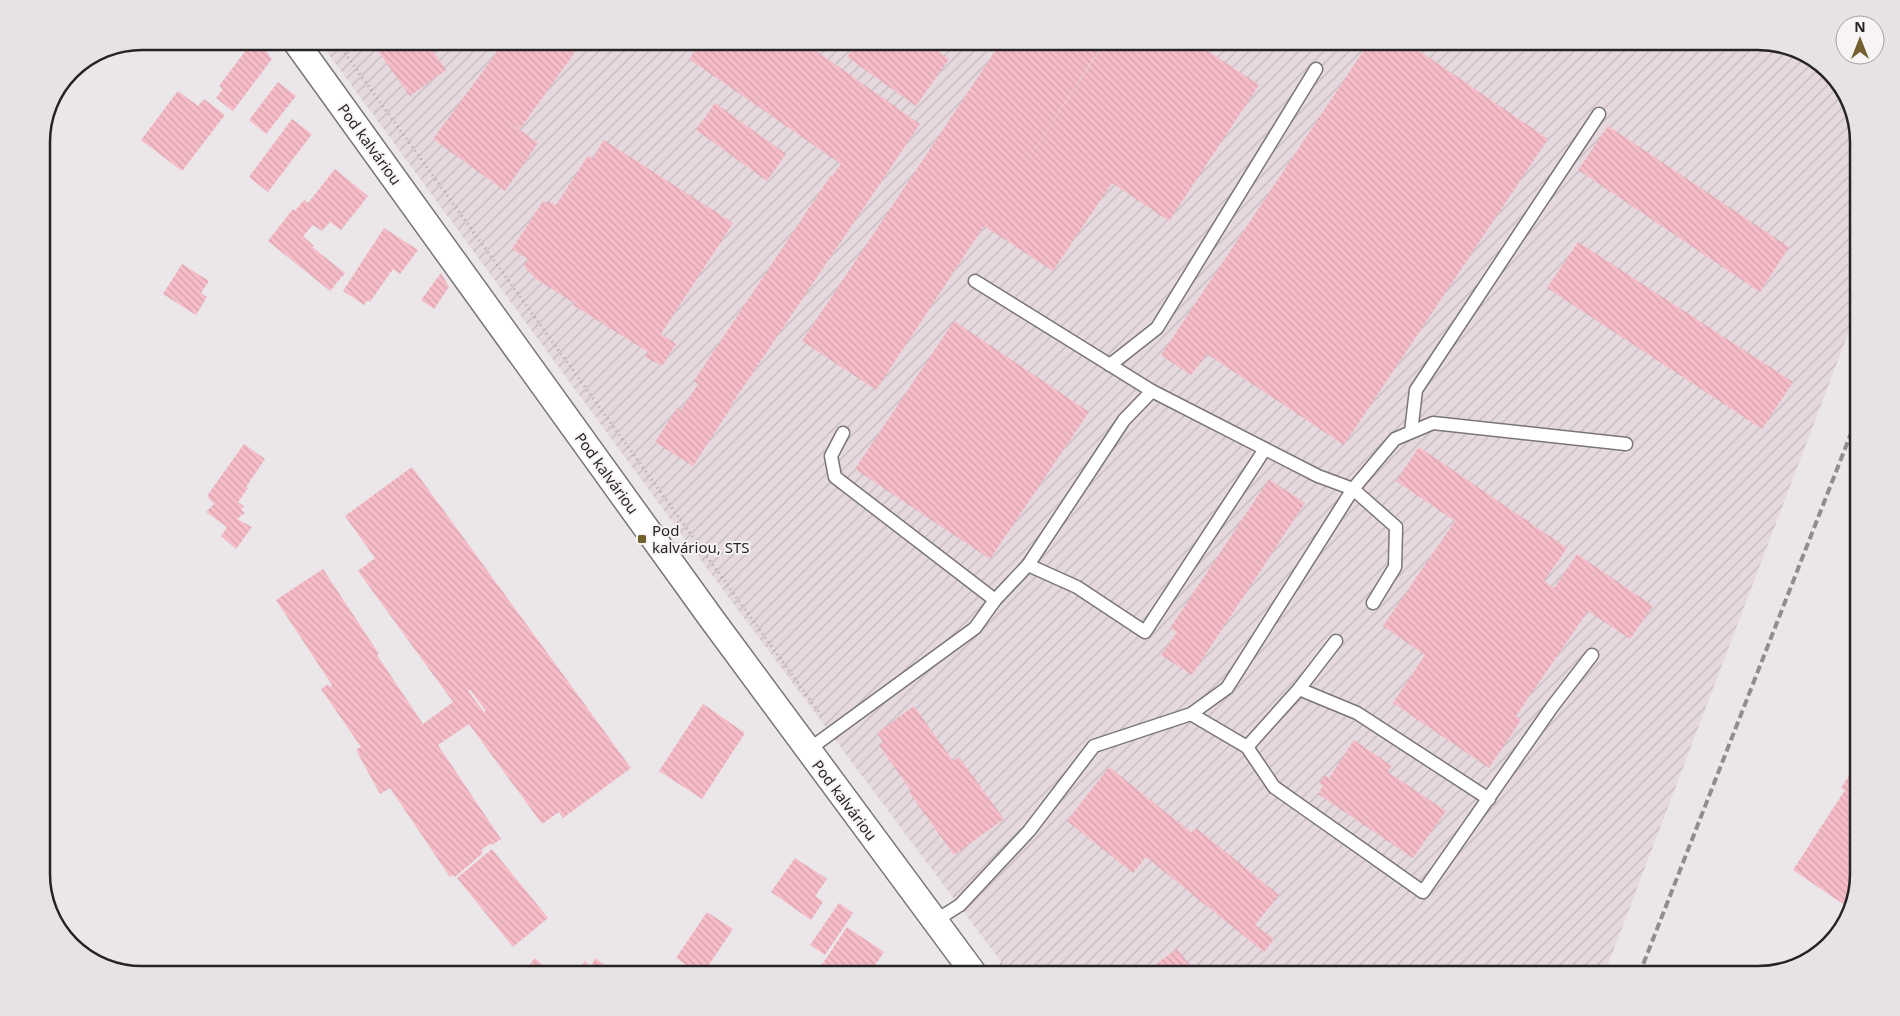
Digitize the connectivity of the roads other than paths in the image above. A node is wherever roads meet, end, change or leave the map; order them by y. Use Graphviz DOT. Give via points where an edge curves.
graph roads {
  1 [pos="301,50"];
  2 [pos="1316,68"];
  3 [pos="1599,114"];
  4 [pos="975,281"];
  5 [pos="1110,365"];
  6 [pos="1152,391"];
  7 [pos="1411,432"];
  8 [pos="844,433"];
  9 [pos="1626,444"];
  10 [pos="1265,449"];
  11 [pos="1353,489"];
  12 [pos="1028,565"];
  13 [pos="995,600"];
  14 [pos="1373,604"];
  15 [pos="1336,641"];
  16 [pos="1592,655"];
  17 [pos="1299,688"];
  18 [pos="1191,714"];
  19 [pos="1247,747"];
  20 [pos="808,750"];
  21 [pos="1489,798"];
  22 [pos="935,921"];
  23 [pos="968,966"];
  1 -- 20 [label="street, Pod kalváriou"];
  2 -- 5 [label="lane" via="1157,328"];
  3 -- 7 [label="lane" via="1416,390"];
  4 -- 5 [label="lane"];
  5 -- 6 [label="lane"];
  6 -- 10 [label="lane"];
  6 -- 12 [label="lane" via="1124,420"];
  7 -- 9 [label="lane" via="1433,422"];
  7 -- 11 [label="lane" via="1395,439"];
  8 -- 13 [label="lane" via="831,456 835,477"];
  10 -- 11 [label="lane" via="1318,476"];
  10 -- 12 [label="lane" via="1145,632 1077,587"];
  11 -- 14 [label="lane" via="1396,527 1395,567"];
  11 -- 18 [label="lane" via="1227,688"];
  12 -- 13 [label="lane"];
  13 -- 20 [label="lane" via="975,628"];
  15 -- 17 [label="lane"];
  16 -- 21 [label="lane"];
  17 -- 19 [label="lane"];
  17 -- 21 [label="lane" via="1357,713"];
  18 -- 19 [label="lane"];
  18 -- 22 [label="lane" via="1094,746 1030,831 960,905"];
  19 -- 21 [label="lane" via="1274,787 1423,892"];
  20 -- 22 [label="street, Pod kalváriou"];
  22 -- 23 [label="street, Pod kalváriou"];
}
